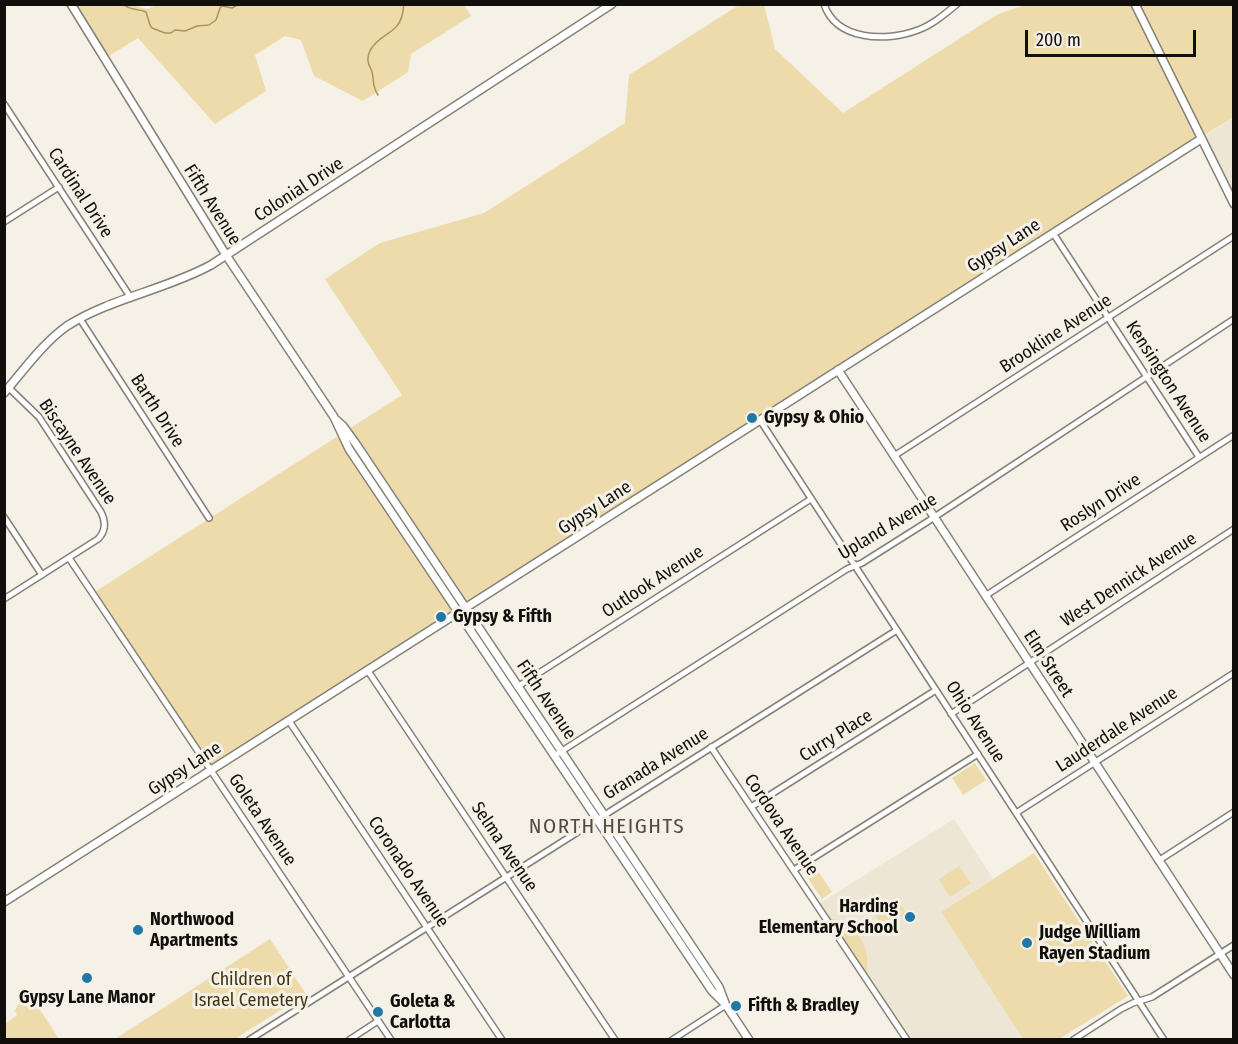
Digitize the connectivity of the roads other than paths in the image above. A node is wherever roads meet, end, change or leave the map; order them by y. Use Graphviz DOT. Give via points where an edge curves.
graph roads {
  1 [pos="71,4"];
  2 [pos="612,4"];
  3 [pos="824,4"];
  4 [pos="957,4"];
  5 [pos="1135,4"];
  6 [pos="4,104"];
  7 [pos="1201,138"];
  8 [pos="59,187"];
  9 [pos="1233,204"];
  10 [pos="4,222"];
  11 [pos="1053,233"];
  12 [pos="1233,236"];
  13 [pos="226,255"];
  14 [pos="131,298"];
  15 [pos="1108,318"];
  16 [pos="80,319"];
  17 [pos="1233,319"];
  18 [pos="838,370"];
  19 [pos="1147,377"];
  20 [pos="7,391"];
  21 [pos="333,417"];
  22 [pos="760,420"];
  23 [pos="1233,435"];
  24 [pos="894,456"];
  25 [pos="1199,457"];
  26 [pos="811,499"];
  27 [pos="4,517"];
  28 [pos="934,517"];
  29 [pos="209,518"];
  30 [pos="1233,529"];
  31 [pos="69,558"];
  32 [pos="855,566"];
  33 [pos="42,575"];
  34 [pos="985,596"];
  35 [pos="4,599"];
  36 [pos="466,608"];
  37 [pos="458,613"];
  38 [pos="897,630"];
  39 [pos="1029,663"];
  40 [pos="368,671"];
  41 [pos="1233,672"];
  42 [pos="515,689"];
  43 [pos="936,690"];
  44 [pos="951,714"];
  45 [pos="289,721"];
  46 [pos="711,747"];
  47 [pos="562,751"];
  48 [pos="978,754"];
  49 [pos="554,756"];
  50 [pos="1094,762"];
  51 [pos="211,771"];
  52 [pos="751,807"];
  53 [pos="1233,812"];
  54 [pos="1016,813"];
  55 [pos="600,817"];
  56 [pos="1158,861"];
  57 [pos="794,870"];
  58 [pos="506,877"];
  59 [pos="4,902"];
  60 [pos="427,927"];
  61 [pos="1233,945"];
  62 [pos="1220,954"];
  63 [pos="1233,975"];
  64 [pos="348,976"];
  65 [pos="1140,1002"];
  66 [pos="726,1005"];
  67 [pos="378,1021"];
  68 [pos="249,1040"];
  69 [pos="349,1040"];
  70 [pos="391,1040"];
  71 [pos="502,1040"];
  72 [pos="615,1040"];
  73 [pos="672,1040"];
  74 [pos="749,1040"];
  75 [pos="907,1040"];
  76 [pos="1073,1040"];
  77 [pos="1164,1040"];
  1 -- 13 [label="street, Fifth Avenue"];
  2 -- 13 [label="street, Colonial Drive"];
  3 -- 4 [label="street" via="831,18 842,27 878,37 917,31"];
  5 -- 7 [label="street"];
  6 -- 8 [label="street, Cardinal Drive"];
  7 -- 9 [label="street"];
  7 -- 11 [label="street, Gypsy Lane"];
  8 -- 10 [label="street"];
  8 -- 14 [label="street, Cardinal Drive"];
  11 -- 15 [label="street, Kensington Avenue"];
  11 -- 18 [label="street, Gypsy Lane"];
  12 -- 15 [label="street, Brookline Avenue"];
  13 -- 14 [label="street, Colonial Drive" via="201,271"];
  13 -- 21 [label="street, Fifth Avenue"];
  14 -- 16 [label="street, Colonial Drive"];
  15 -- 19 [label="street, Kensington Avenue"];
  15 -- 24 [label="street, Brookline Avenue"];
  16 -- 20 [label="street, Colonial Drive" via="49,342"];
  16 -- 29 [label="street, Barth Drive"];
  17 -- 19 [label="street, Upland Avenue"];
  18 -- 22 [label="street, Gypsy Lane"];
  18 -- 24 [label="street, Elm Street"];
  19 -- 25 [label="street, Kensington Avenue"];
  19 -- 28 [label="street, Upland Avenue"];
  20 -- 31 [label="street, Biscayne Avenue" via="39,417 103,516 101,536"];
  21 -- 36 [label="street, Fifth Avenue" via="356,444"];
  21 -- 37 [label="street, Fifth Avenue" via="348,449"];
  22 -- 26 [label="street, Ohio Avenue"];
  22 -- 36 [label="street, Gypsy Lane"];
  23 -- 25 [label="street, Roslyn Drive"];
  24 -- 28 [label="street, Elm Street"];
  25 -- 34 [label="street, Roslyn Drive"];
  26 -- 32 [label="street, Ohio Avenue"];
  26 -- 42 [label="street, Outlook Avenue"];
  27 -- 33 [label="street"];
  28 -- 32 [label="street, Upland Avenue"];
  28 -- 34 [label="street, Elm Street"];
  30 -- 39 [label="street, West Dennick Avenue"];
  31 -- 33 [label="street, Biscayne Avenue"];
  31 -- 51 [label="street, Goleta Avenue"];
  32 -- 38 [label="street, Ohio Avenue"];
  32 -- 47 [label="street, Upland Avenue"];
  33 -- 35 [label="street, Biscayne Avenue"];
  34 -- 39 [label="street, Elm Street"];
  36 -- 37 [label="street, Gypsy Lane"];
  36 -- 42 [label="street, Fifth Avenue"];
  37 -- 40 [label="street, Gypsy Lane"];
  37 -- 42 [label="street, Fifth Avenue"];
  38 -- 43 [label="street, Ohio Avenue"];
  38 -- 46 [label="street, Granada Avenue"];
  39 -- 44 [label="street, West Dennick Avenue"];
  39 -- 50 [label="street, Elm Street"];
  40 -- 45 [label="street, Gypsy Lane"];
  40 -- 58 [label="street, Selma Avenue"];
  41 -- 50 [label="street, Lauderdale Avenue"];
  42 -- 47 [label="street, Fifth Avenue"];
  42 -- 49 [label="street, Fifth Avenue"];
  43 -- 44 [label="street, Ohio Avenue"];
  43 -- 52 [label="street, Curry Place"];
  44 -- 48 [label="street, Ohio Avenue"];
  45 -- 51 [label="street, Gypsy Lane"];
  45 -- 60 [label="street, Coronado Avenue"];
  46 -- 52 [label="street, Cordova Avenue"];
  46 -- 55 [label="street, Granada Avenue"];
  47 -- 49 [label="street, Upland Avenue"];
  47 -- 55 [label="street, Fifth Avenue"];
  48 -- 54 [label="street, Ohio Avenue"];
  48 -- 57 [label="street"];
  49 -- 55 [label="street, Fifth Avenue"];
  50 -- 54 [label="street, Lauderdale Avenue"];
  50 -- 56 [label="street, Elm Street"];
  51 -- 59 [label="street, Gypsy Lane"];
  51 -- 64 [label="street, Goleta Avenue"];
  52 -- 57 [label="street, Cordova Avenue"];
  53 -- 56 [label="street"];
  54 -- 65 [label="street, Ohio Avenue"];
  55 -- 58 [label="street, Granada Avenue"];
  55 -- 66 [label="street, Fifth Avenue" via="712,991"];
  56 -- 62 [label="street, Elm Street"];
  57 -- 75 [label="street, Cordova Avenue"];
  58 -- 60 [label="street, Granada Avenue"];
  58 -- 72 [label="street, Selma Avenue"];
  60 -- 64 [label="street, Granada Avenue"];
  60 -- 71 [label="street, Coronado Avenue"];
  61 -- 62 [label="street"];
  62 -- 63 [label="street, Elm Street"];
  62 -- 65 [label="street"];
  64 -- 67 [label="street, Goleta Avenue"];
  64 -- 68 [label="street, Granada Avenue"];
  65 -- 76 [label="street" via="1121,1009"];
  65 -- 77 [label="street, Ohio Avenue"];
  66 -- 73 [label="street"];
  66 -- 74 [label="street, Fifth Avenue"];
  67 -- 69 [label="street"];
  67 -- 70 [label="street, Goleta Avenue"];
}
